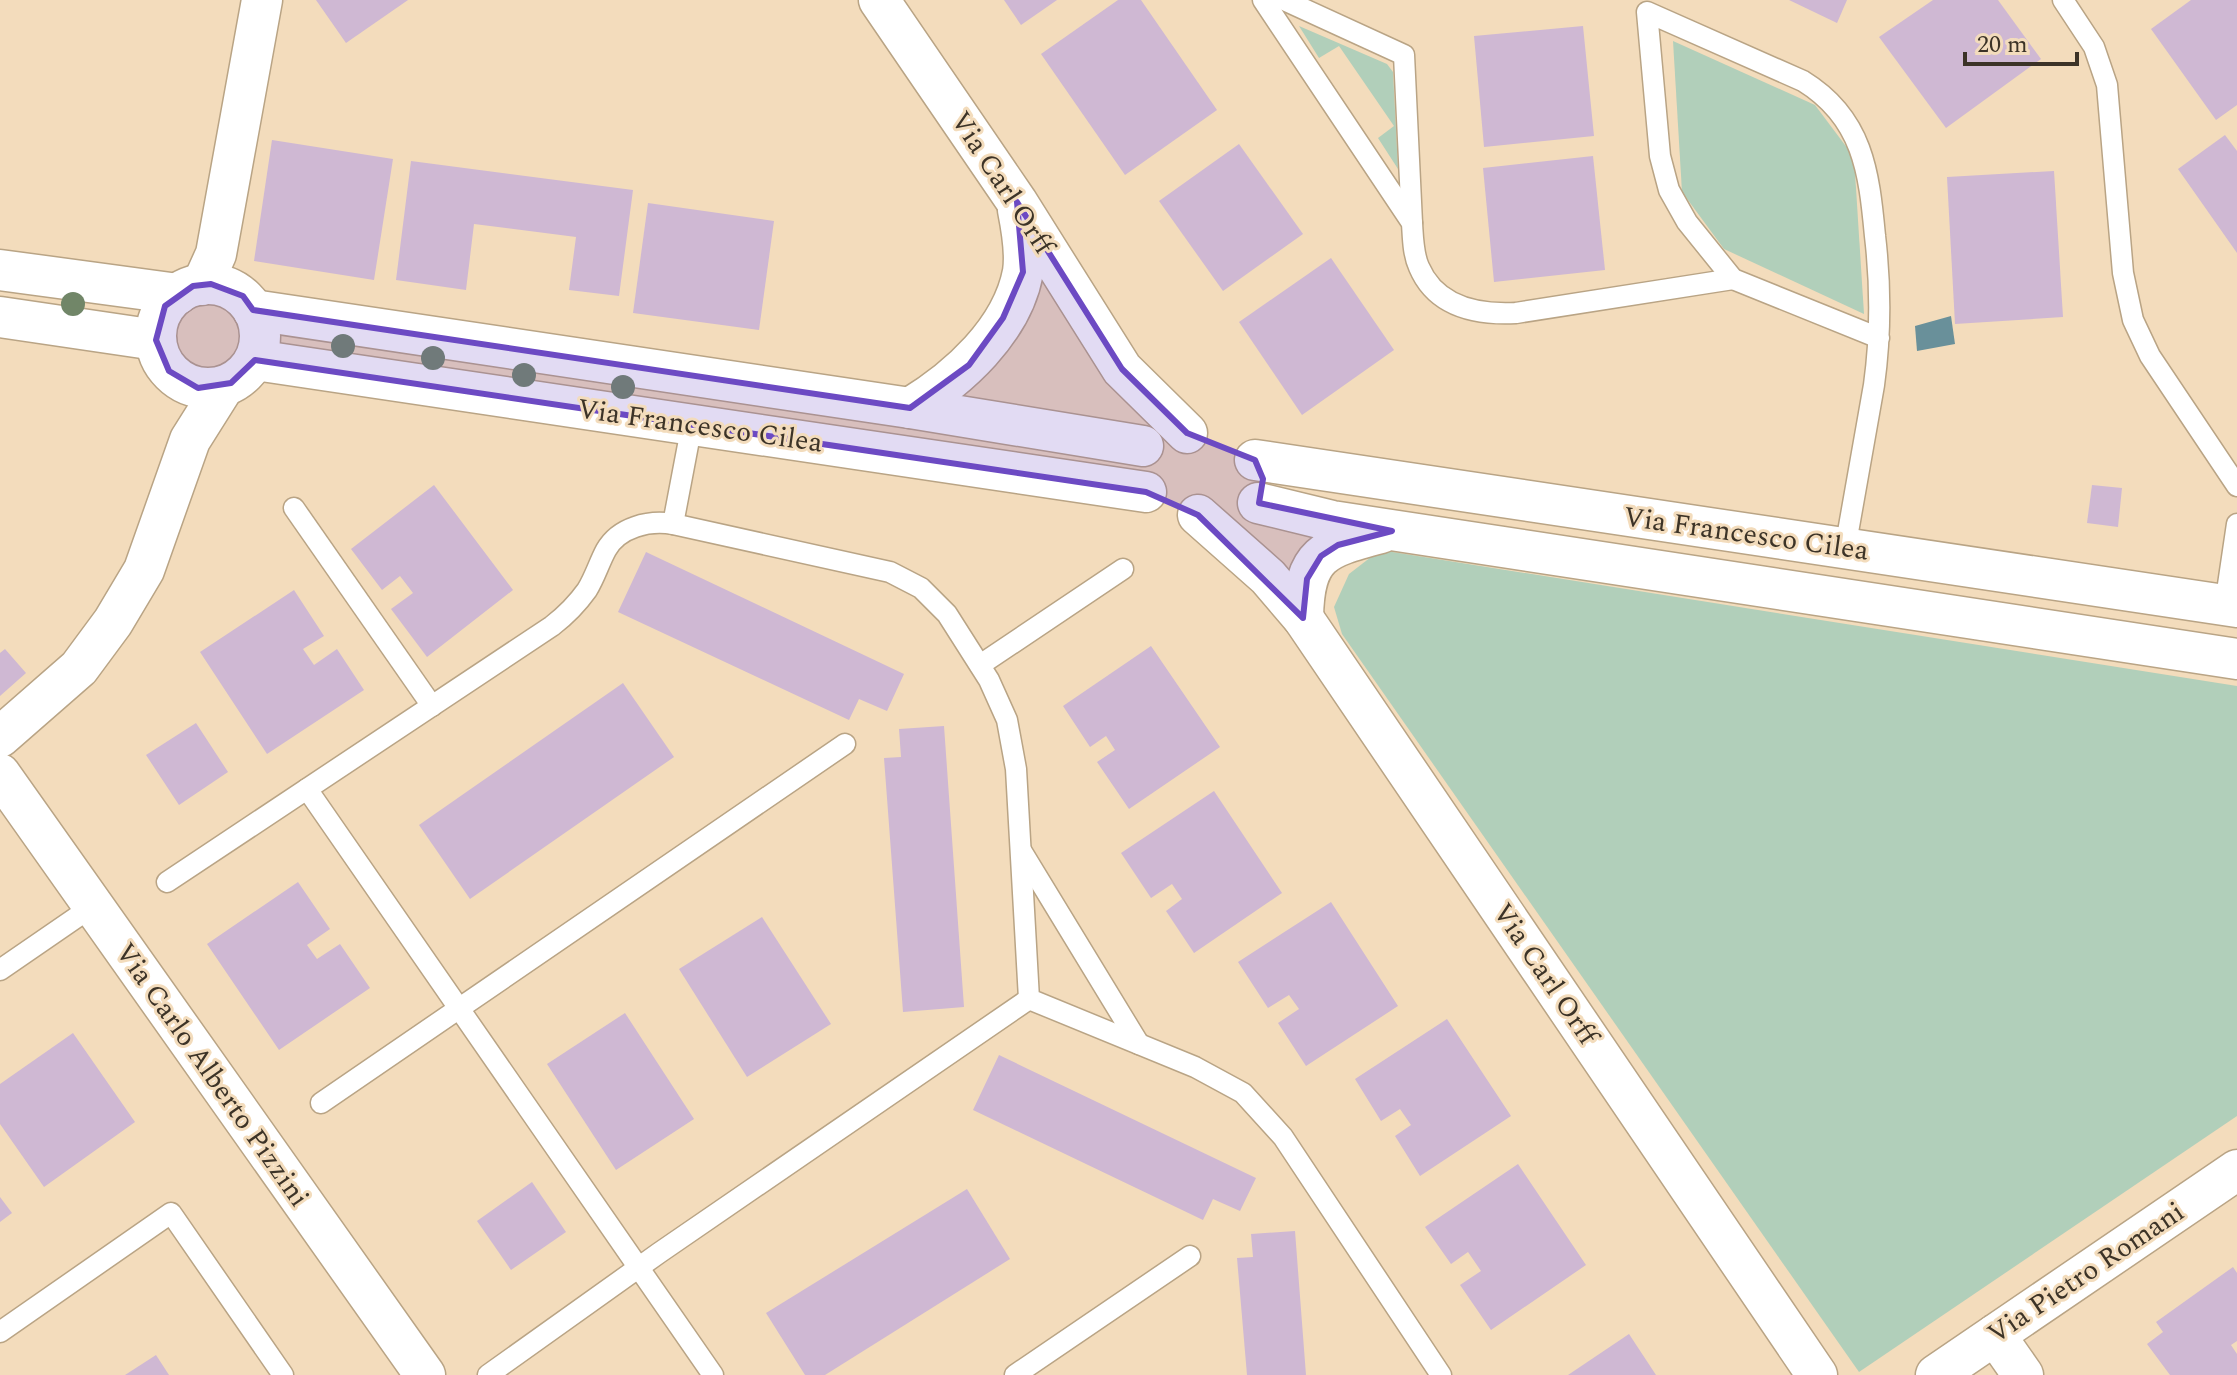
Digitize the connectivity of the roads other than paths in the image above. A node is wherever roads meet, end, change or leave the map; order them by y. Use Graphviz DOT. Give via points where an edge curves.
graph roads {
  1 [pos="262,0"];
  2 [pos="879,0"];
  3 [pos="1263,0"];
  4 [pos="1284,0"];
  5 [pos="2063,0"];
  6 [pos="1017,202"];
  7 [pos="1412,223"];
  8 [pos="0,270"];
  9 [pos="1733,279"];
  10 [pos="215,286"];
  11 [pos="0,317"];
  12 [pos="1879,338"];
  13 [pos="156,340"];
  14 [pos="255,360"];
  15 [pos="1122,369"];
  16 [pos="182,381"];
  17 [pos="224,386"];
  18 [pos="910,408"];
  19 [pos="692,424"];
  20 [pos="1187,433"];
  21 [pos="190,440"];
  22 [pos="1145,444"];
  23 [pos="1255,460"];
  24 [pos="2237,486"];
  25 [pos="1146,492"];
  26 [pos="1256,506"];
  27 [pos="294,508"];
  28 [pos="1198,515"];
  29 [pos="673,524"];
  30 [pos="2237,524"];
  31 [pos="1392,531"];
  32 [pos="1845,549"];
  33 [pos="1123,569"];
  34 [pos="1268,577"];
  35 [pos="2231,606"];
  36 [pos="1303,618"];
  37 [pos="2237,659"];
  38 [pos="980,665"];
  39 [pos="432,706"];
  40 [pos="0,737"];
  41 [pos="845,744"];
  42 [pos="0,774"];
  43 [pos="307,789"];
  44 [pos="1020,848"];
  45 [pos="167,882"];
  46 [pos="93,906"];
  47 [pos="0,970"];
  48 [pos="1029,999"];
  49 [pos="459,1008"];
  50 [pos="1139,1044"];
  51 [pos="321,1103"];
  52 [pos="2237,1170"];
  53 [pos="1190,1256"];
  54 [pos="639,1267"];
  55 [pos="0,1332"];
  56 [pos="1995,1335"];
  57 [pos="283,1375"];
  58 [pos="425,1375"];
  59 [pos="488,1375"];
  60 [pos="713,1375"];
  61 [pos="1015,1375"];
  62 [pos="1441,1375"];
  63 [pos="1817,1375"];
  64 [pos="1936,1375"];
  65 [pos="2023,1375"];
  1 -- 10 [label="street"];
  2 -- 6 [label="street, Via Carl Orff"];
  3 -- 7 [label="lane"];
  4 -- 7 [label="lane" via="1404,55"];
  5 -- 24 [label="lane" via="2094,47 2107,85 2123,273 2133,320 2150,356"];
  6 -- 15 [label="street, Via Carl Orff"];
  6 -- 18 [label="street" via="1023,272 1010,304 969,365"];
  7 -- 9 [label="lane" via="1415,253 1427,281 1449,302 1485,313 1516,313"];
  8 -- 10 [label="street, Via Francesco Cilea"];
  9 -- 12 [label="lane"];
  9 -- 12 [label="lane" via="1687,222 1669,190 1660,156 1647,12 1803,81 1842,115 1863,155 1870,186 1881,289"];
  10 -- 13 [label="street" via="165,306"];
  10 -- 14 [label="street" via="260,327"];
  10 -- 18 [label="street, Via Francesco Cilea"];
  11 -- 13 [label="street"];
  12 -- 32 [label="lane"];
  13 -- 16 [label="street" via="169,371"];
  14 -- 17 [label="street" via="245,374"];
  14 -- 19 [label="street, Via Francesco Cilea"];
  15 -- 20 [label="street, Via Carl Orff"];
  15 -- 22 [label="street, Via Carl Orff"];
  16 -- 17 [label="street" via="198,388"];
  16 -- 21 [label="street"];
  17 -- 21 [label="street"];
  18 -- 22 [label="street, Via Francesco Cilea"];
  19 -- 25 [label="street, Via Francesco Cilea"];
  19 -- 29 [label="lane"];
  20 -- 22 [label="street, Via Francesco Cilea" via="1163,431"];
  20 -- 23 [label="street, Via Francesco Cilea" via="1237,448"];
  21 -- 40 [label="street" via="144,570 113,622 79,668"];
  22 -- 25 [label="street" via="1136,469"];
  23 -- 26 [label="street" via="1263,479"];
  23 -- 32 [label="street, Via Francesco Cilea"];
  25 -- 28 [label="street, Via Francesco Cilea"];
  26 -- 28 [label="street, Via Francesco Cilea" via="1228,522"];
  26 -- 31 [label="street, Via Francesco Cilea"];
  26 -- 34 [label="street, Via Carl Orff"];
  27 -- 39 [label="lane"];
  28 -- 34 [label="street, Via Carl Orff"];
  29 -- 38 [label="lane" via="878,568 906,579 935,600"];
  29 -- 39 [label="lane" via="645,523 615,539 566,615"];
  30 -- 35 [label="lane"];
  31 -- 36 [label="street" via="1338,545 1321,556 1307,579"];
  31 -- 37 [label="street, Via Francesco Cilea"];
  32 -- 35 [label="street, Via Francesco Cilea"];
  33 -- 38 [label="lane"];
  34 -- 36 [label="street, Via Carl Orff"];
  36 -- 63 [label="street, Via Carl Orff"];
  38 -- 44 [label="lane" via="1000,698 1010,732"];
  39 -- 43 [label="lane"];
  41 -- 49 [label="lane"];
  42 -- 46 [label="street, Via Carlo Alberto Pizzini"];
  43 -- 45 [label="lane"];
  43 -- 49 [label="lane"];
  44 -- 48 [label="lane"];
  44 -- 50 [label="lane"];
  46 -- 47 [label="lane"];
  46 -- 58 [label="street, Via Carlo Alberto Pizzini"];
  48 -- 50 [label="lane"];
  48 -- 54 [label="lane"];
  49 -- 51 [label="lane"];
  49 -- 54 [label="lane"];
  50 -- 62 [label="lane" via="1227,1083 1265,1115"];
  52 -- 56 [label="street, Via Pietro Romani"];
  53 -- 61 [label="lane"];
  54 -- 59 [label="lane"];
  54 -- 60 [label="lane"];
  55 -- 57 [label="lane" via="171,1213"];
  56 -- 64 [label="street, Via Pietro Romani"];
  56 -- 65 [label="street"];
}
